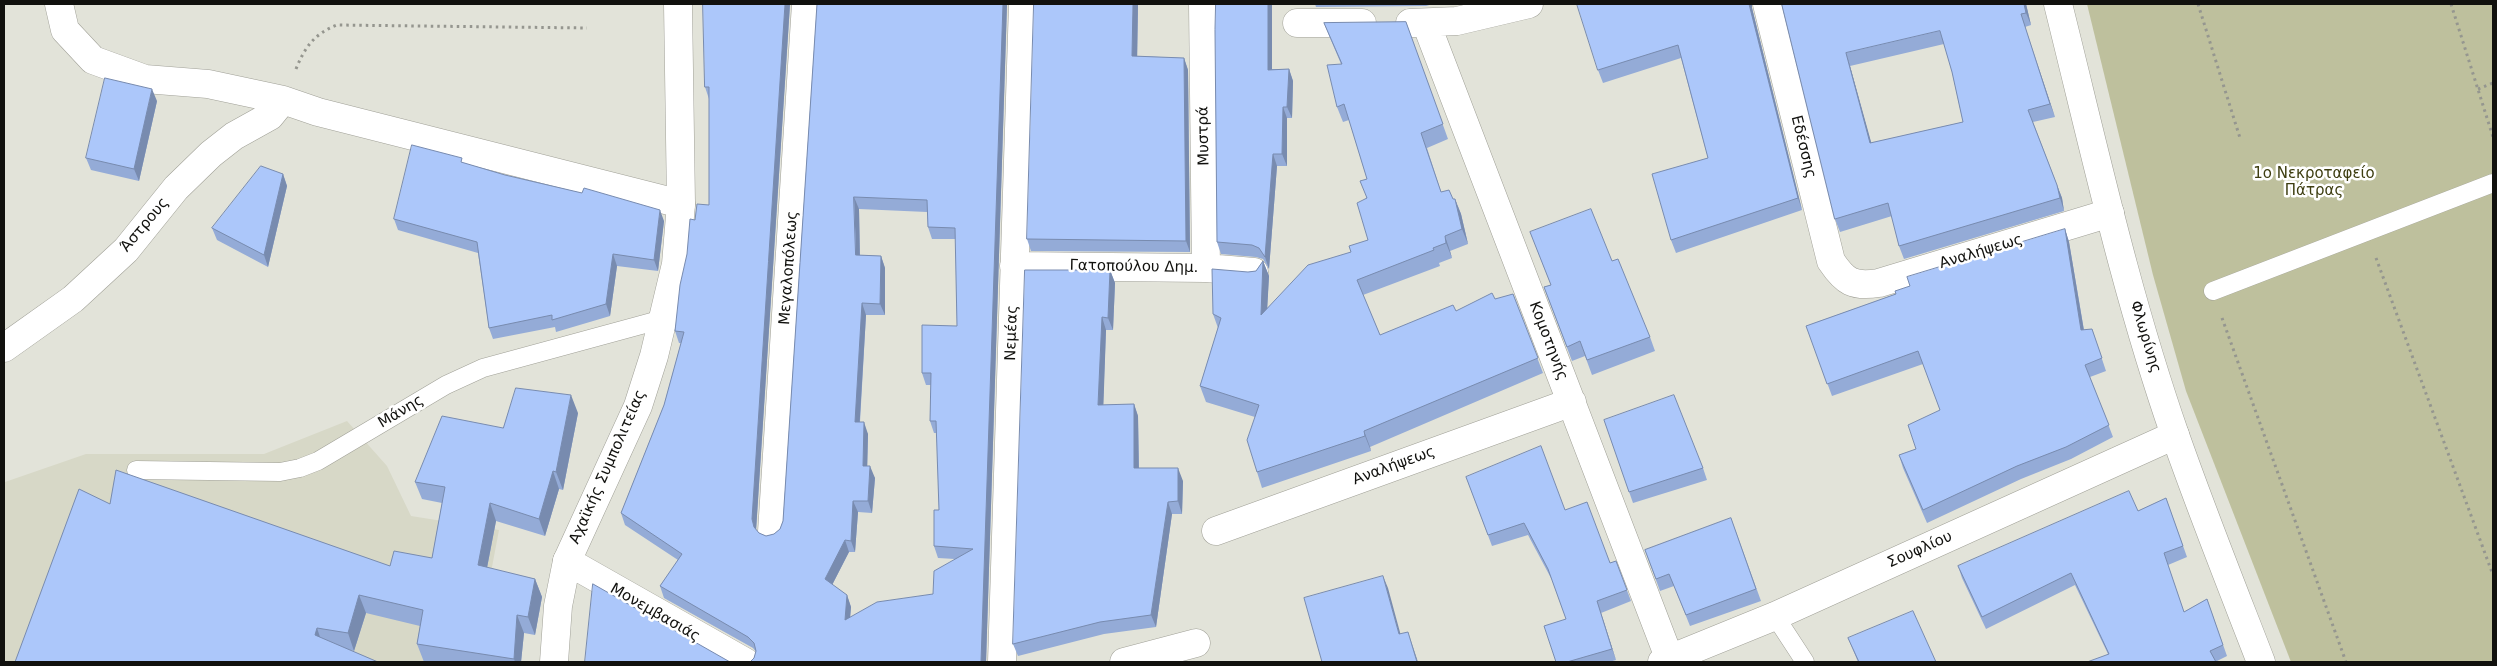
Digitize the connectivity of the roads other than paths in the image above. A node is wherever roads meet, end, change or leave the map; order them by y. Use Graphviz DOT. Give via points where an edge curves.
graph roads {
  1 [pos="59,4"];
  2 [pos="678,4"];
  3 [pos="806,4"];
  4 [pos="1023,4"];
  5 [pos="1203,4"];
  6 [pos="1529,4"];
  7 [pos="1767,4"];
  8 [pos="2058,4"];
  9 [pos="1297,23"];
  10 [pos="1426,23"];
  11 [pos="283,100"];
  12 [pos="2493,183"];
  13 [pos="681,204"];
  14 [pos="2110,212"];
  15 [pos="1014,266"];
  16 [pos="1206,268"];
  17 [pos="1254,272"];
  18 [pos="1851,282"];
  19 [pos="2213,291"];
  20 [pos="663,319"];
  21 [pos="4,348"];
  22 [pos="1572,402"];
  23 [pos="2175,435"];
  24 [pos="136,470"];
  25 [pos="1216,530"];
  26 [pos="772,532"];
  27 [pos="567,561"];
  28 [pos="1775,616"];
  29 [pos="1196,643"];
  30 [pos="1666,661"];
  31 [pos="554,662"];
  32 [pos="745,662"];
  33 [pos="1002,662"];
  34 [pos="1124,662"];
  35 [pos="1805,662"];
  36 [pos="2261,662"];
  1 -- 11 [label="street" via="65,30 94,60 145,79 208,84"];
  2 -- 13 [label="street, Αχαϊκής Συμπολιτείας"];
  3 -- 26 [label="street, Μεγαλοπόλεως"];
  4 -- 15 [label="street, Νεμέας"];
  5 -- 16 [label="street, Μυστρά"];
  6 -- 10 [label="street" via="1457,21"];
  7 -- 18 [label="street, Εδέσσης" via="1831,261 1841,276"];
  8 -- 14 [label="street, Φλωρίνης"];
  9 -- 10 [label="street"];
  10 -- 22 [label="street, Κομοτηνής"];
  11 -- 13 [label="street"];
  11 -- 21 [label="street, Άστρους" via="270,116 234,136 211,154 176,188 126,250 73,299"];
  12 -- 19 [label="lane"];
  13 -- 20 [label="street, Αχαϊκής Συμπολιτείας" via="676,264"];
  14 -- 18 [label="street, Αναλήψεως" via="1879,283 1864,285"];
  14 -- 23 [label="street, Φλωρίνης"];
  15 -- 16 [label="street, Γατοπούλου Δημ."];
  15 -- 33 [label="street, Νεμέας"];
  16 -- 17 [label="street, Γατοπούλου Δημ."];
  20 -- 24 [label="lane, Μάνης" via="475,371 318,461 300,468 280,472"];
  20 -- 27 [label="street, Αχαϊκής Συμπολιτείας" via="638,406"];
  22 -- 25 [label="street, Αναλήψεως"];
  22 -- 30 [label="street, Κομοτηνής"];
  23 -- 28 [label="street, Σουφλίου"];
  23 -- 36 [label="street, Φλωρίνης"];
  27 -- 31 [label="street, Αχαϊκής Συμπολιτείας" via="558,606"];
  27 -- 32 [label="street, Μονεμβασιάς"];
  28 -- 30 [label="street, Σουφλίου"];
  28 -- 35 [label="lane"];
  29 -- 34 [label="street"];
}
